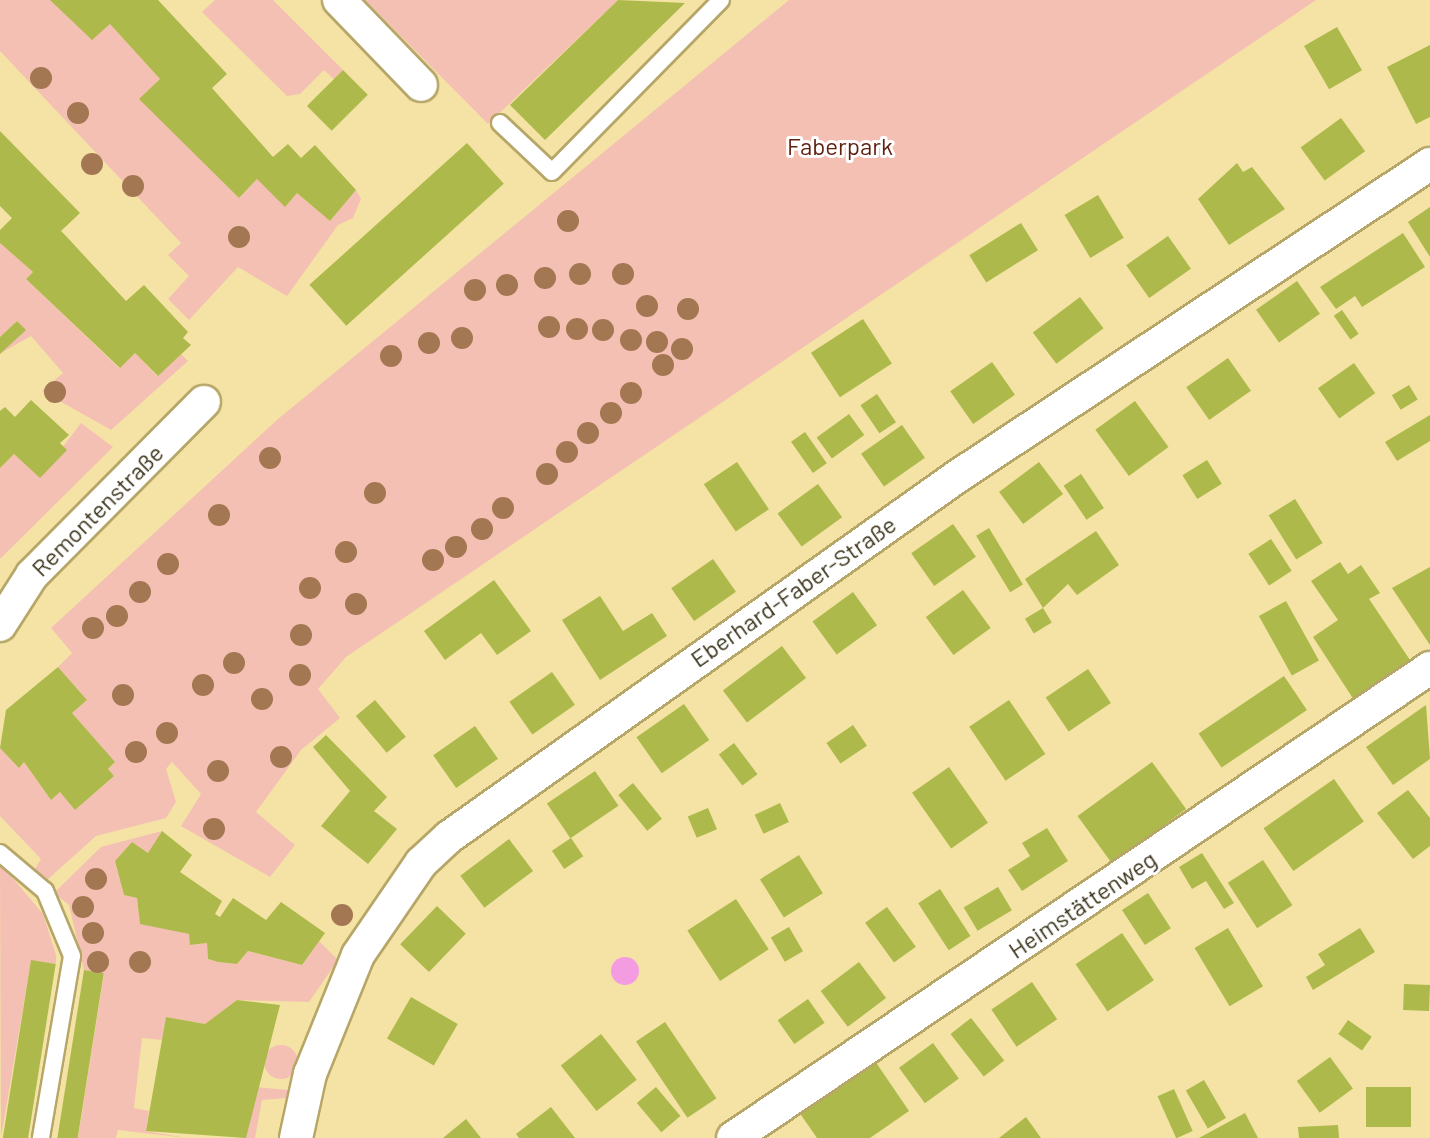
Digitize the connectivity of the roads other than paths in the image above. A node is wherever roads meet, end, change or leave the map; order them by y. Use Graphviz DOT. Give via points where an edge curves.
graph roads {
  1 [pos="339,0"];
  2 [pos="721,0"];
  3 [pos="421,85"];
  4 [pos="500,123"];
  5 [pos="1430,164"];
  6 [pos="204,402"];
  7 [pos="0,625"];
  8 [pos="1430,668"];
  9 [pos="0,853"];
  10 [pos="41,1138"];
  11 [pos="296,1138"];
  12 [pos="733,1138"];
  1 -- 3 [label="street"];
  2 -- 4 [label="lane" via="552,172"];
  5 -- 11 [label="street, Eberhard-Faber-Straße" via="958,476 449,837 421,863 358,955 310,1074"];
  6 -- 7 [label="street, Remontenstraße" via="32,575"];
  8 -- 12 [label="street, Heimstättenweg"];
  9 -- 10 [label="lane" via="45,891 72,956"];
}
